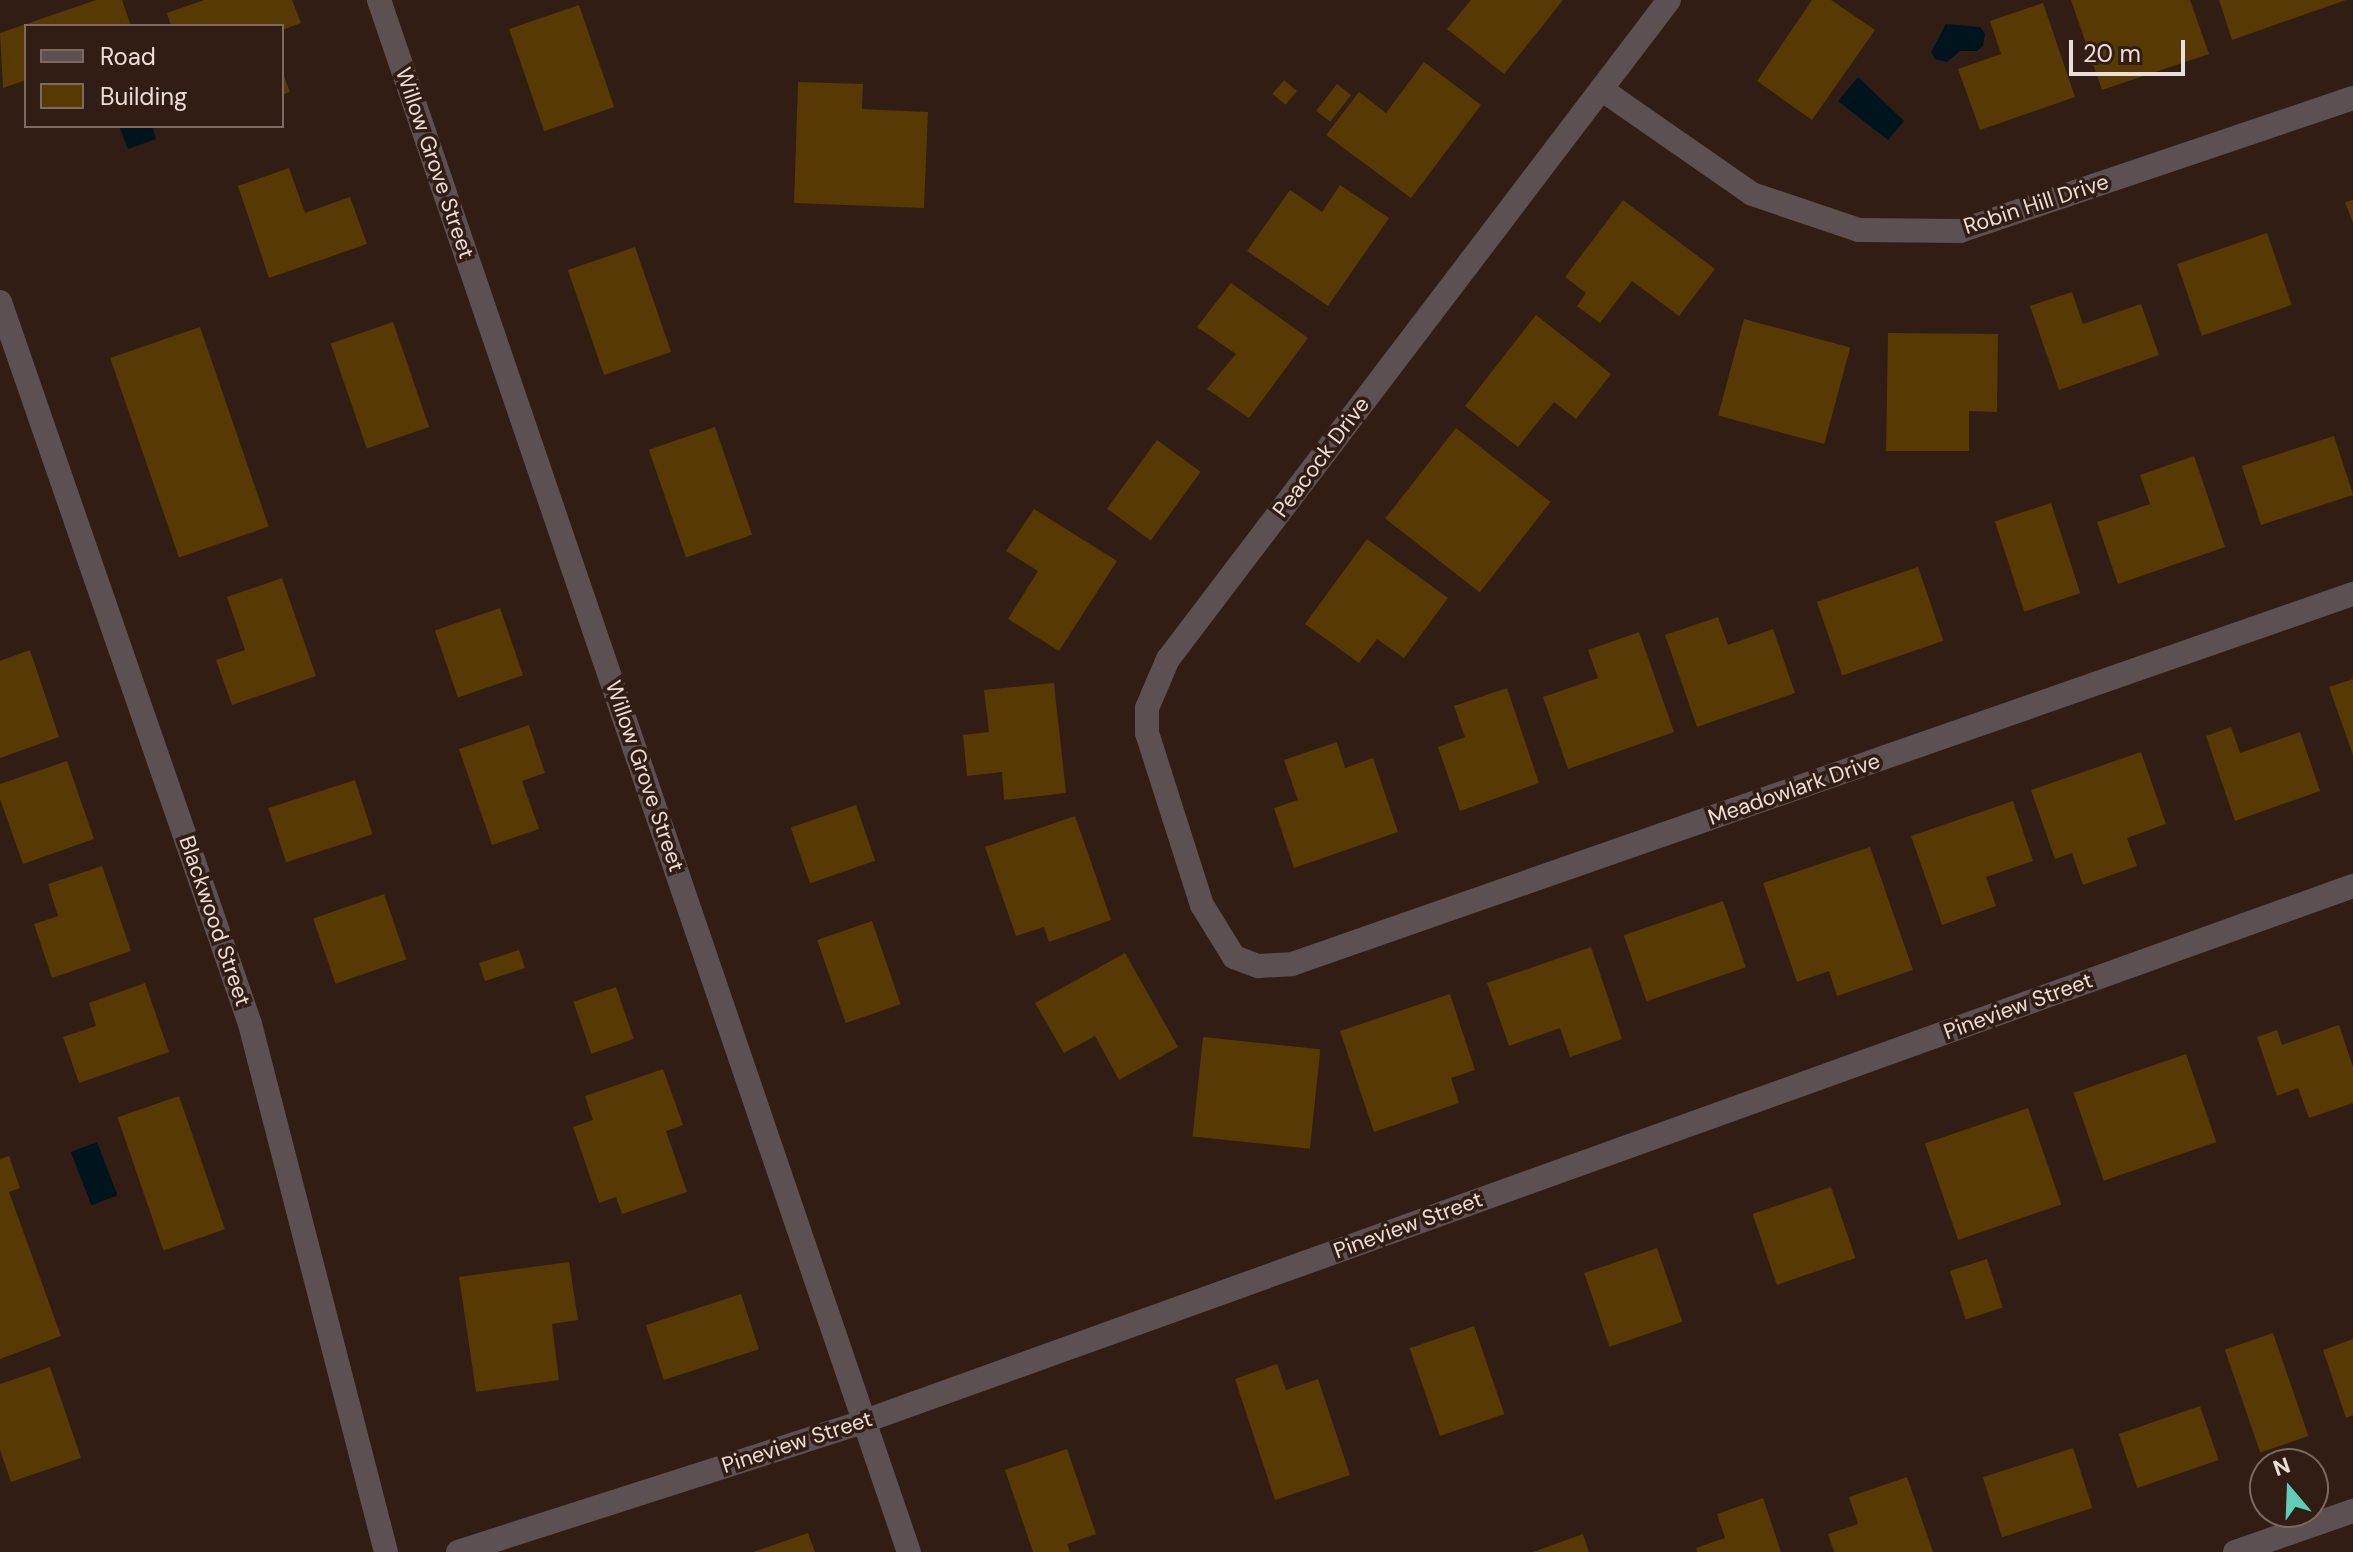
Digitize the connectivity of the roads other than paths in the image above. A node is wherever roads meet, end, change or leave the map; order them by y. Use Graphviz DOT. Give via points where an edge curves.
graph roads {
  1 [pos="379,0"];
  2 [pos="1669,0"];
  3 [pos="1601,89"];
  4 [pos="2353,98"];
  5 [pos="0,302"];
  6 [pos="2353,594"];
  7 [pos="2353,886"];
  8 [pos="1234,957"];
  9 [pos="865,1421"];
  10 [pos="2353,1511"];
  11 [pos="386,1552"];
  12 [pos="458,1552"];
  13 [pos="909,1552"];
  14 [pos="2235,1552"];
  1 -- 9 [label="street, Willow Grove Street"];
  2 -- 3 [label="street, Peacock Drive"];
  3 -- 4 [label="street, Robin Hill Drive" via="1752,194 1859,230 1960,231"];
  3 -- 8 [label="street, Peacock Drive" via="1168,659 1147,708 1147,733 1176,837 1215,934"];
  5 -- 11 [label="street, Blackwood Street" via="250,1024"];
  6 -- 8 [label="street, Meadowlark Drive" via="1292,964 1258,966"];
  7 -- 9 [label="street, Pineview Street"];
  9 -- 12 [label="street, Pineview Street"];
  9 -- 13 [label="street, Willow Grove Street"];
  10 -- 14 [label="street"];
}
